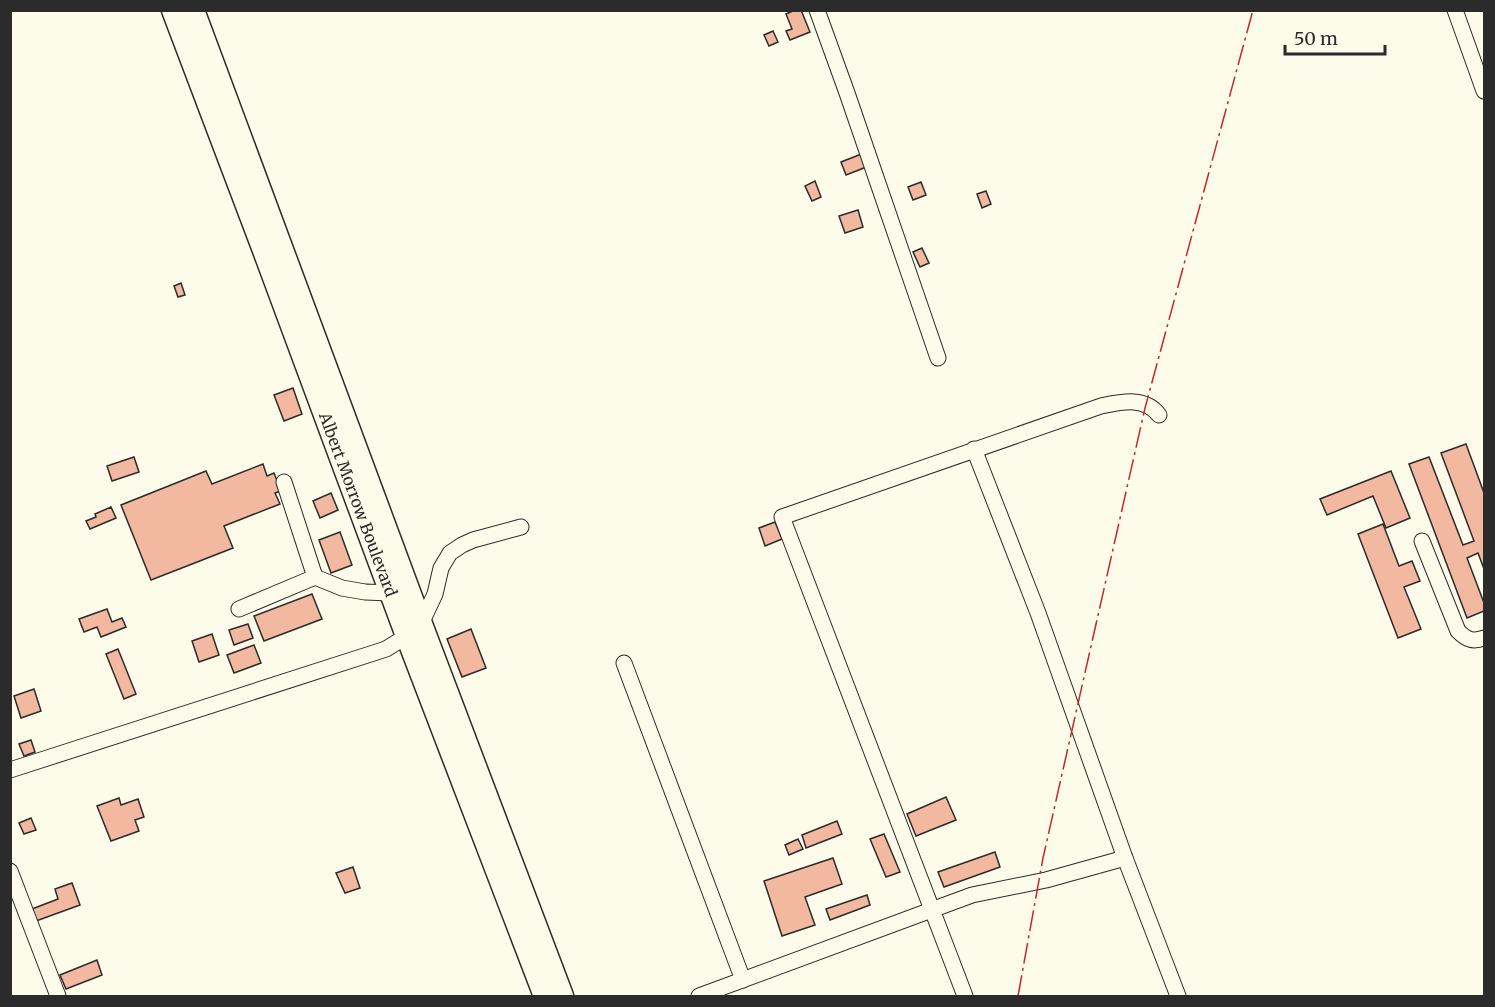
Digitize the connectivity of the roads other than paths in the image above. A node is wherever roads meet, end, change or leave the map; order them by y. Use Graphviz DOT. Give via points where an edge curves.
graph roads {
  1 [pos="173,10"];
  2 [pos="193,10"];
  3 [pos="817,10"];
  4 [pos="1455,10"];
  5 [pos="1485,91"];
  6 [pos="938,358"];
  7 [pos="1159,415"];
  8 [pos="974,449"];
  9 [pos="284,482"];
  10 [pos="521,526"];
  11 [pos="1422,541"];
  12 [pos="315,577"];
  13 [pos="392,593"];
  14 [pos="239,609"];
  15 [pos="414,630"];
  16 [pos="1485,638"];
  17 [pos="624,663"];
  18 [pos="10,770"];
  19 [pos="1125,858"];
  20 [pos="10,871"];
  21 [pos="932,909"];
  22 [pos="743,980"];
  23 [pos="58,996"];
  24 [pos="545,996"];
  25 [pos="562,996"];
  26 [pos="699,996"];
  27 [pos="965,996"];
  28 [pos="1178,996"];
  1 -- 13 [label="highway, Albert Morrow Boulevard"];
  2 -- 15 [label="highway, Albert Morrow Boulevard"];
  3 -- 6 [label="street"];
  4 -- 5 [label="street"];
  7 -- 8 [label="street" via="1148,404 1113,403"];
  8 -- 19 [label="street" via="1038,613"];
  8 -- 21 [label="street" via="782,517"];
  9 -- 12 [label="street"];
  10 -- 15 [label="street" via="473,540 450,553 441,568 435,594"];
  11 -- 16 [label="street" via="1458,632 1472,641"];
  12 -- 13 [label="street" via="342,588"];
  12 -- 14 [label="street"];
  13 -- 15 [label="highway, Albert Morrow Boulevard"];
  15 -- 18 [label="street" via="386,649"];
  15 -- 24 [label="highway, Albert Morrow Boulevard"];
  15 -- 25 [label="highway, Albert Morrow Boulevard"];
  17 -- 22 [label="street"];
  19 -- 21 [label="street" via="972,895"];
  19 -- 28 [label="street"];
  20 -- 23 [label="street"];
  21 -- 22 [label="street"];
  21 -- 27 [label="street"];
  22 -- 26 [label="street"];
}
